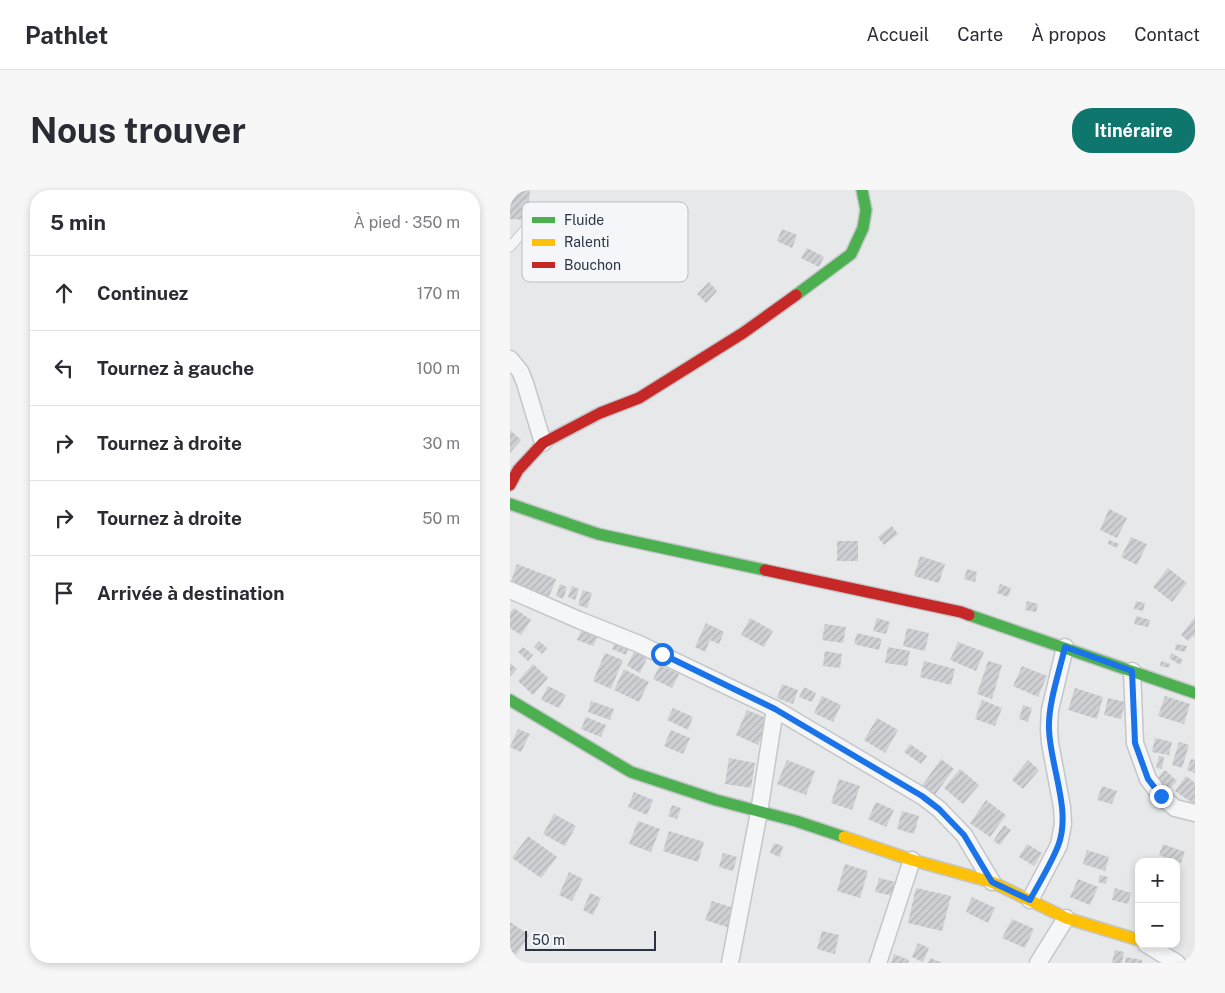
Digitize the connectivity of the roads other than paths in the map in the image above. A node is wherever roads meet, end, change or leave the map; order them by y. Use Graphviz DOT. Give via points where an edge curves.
graph roads {
  1 [pos="862,190"];
  2 [pos="522,234"];
  3 [pos="510,247"];
  4 [pos="510,359"];
  5 [pos="543,443"];
  6 [pos="510,485"];
  7 [pos="510,504"];
  8 [pos="510,590"];
  9 [pos="1065,647"];
  10 [pos="1132,671"];
  11 [pos="1195,693"];
  12 [pos="510,700"];
  13 [pos="775,709"];
  14 [pos="759,812"];
  15 [pos="1195,813"];
  16 [pos="912,860"];
  17 [pos="992,882"];
  18 [pos="1030,900"];
  19 [pos="1066,918"];
  20 [pos="1135,939"];
  21 [pos="1152,948"];
  22 [pos="730,963"];
  23 [pos="878,963"];
  24 [pos="1038,963"];
  25 [pos="1176,963"];
  1 -- 5 [label="street" via="866,210 863,228 851,254 840,263 743,333 639,398 600,412"];
  2 -- 3 [label="lane"];
  4 -- 5 [label="street" via="525,383"];
  5 -- 6 [label="street" via="518,470"];
  7 -- 9 [label="street" via="598,534 961,612"];
  8 -- 13 [label="street" via="639,644"];
  9 -- 10 [label="street"];
  9 -- 18 [label="street" via="1050,710 1049,729 1063,824 1059,845"];
  10 -- 11 [label="street"];
  10 -- 15 [label="street" via="1135,743 1148,779 1175,808"];
  12 -- 14 [label="street" via="631,772"];
  13 -- 14 [label="street"];
  13 -- 17 [label="street" via="939,809 964,835"];
  14 -- 16 [label="street"];
  14 -- 22 [label="street"];
  16 -- 17 [label="street"];
  16 -- 23 [label="street"];
  17 -- 18 [label="street"];
  18 -- 19 [label="street"];
  19 -- 20 [label="street"];
  19 -- 24 [label="street"];
  21 -- 25 [label="street"];
}
